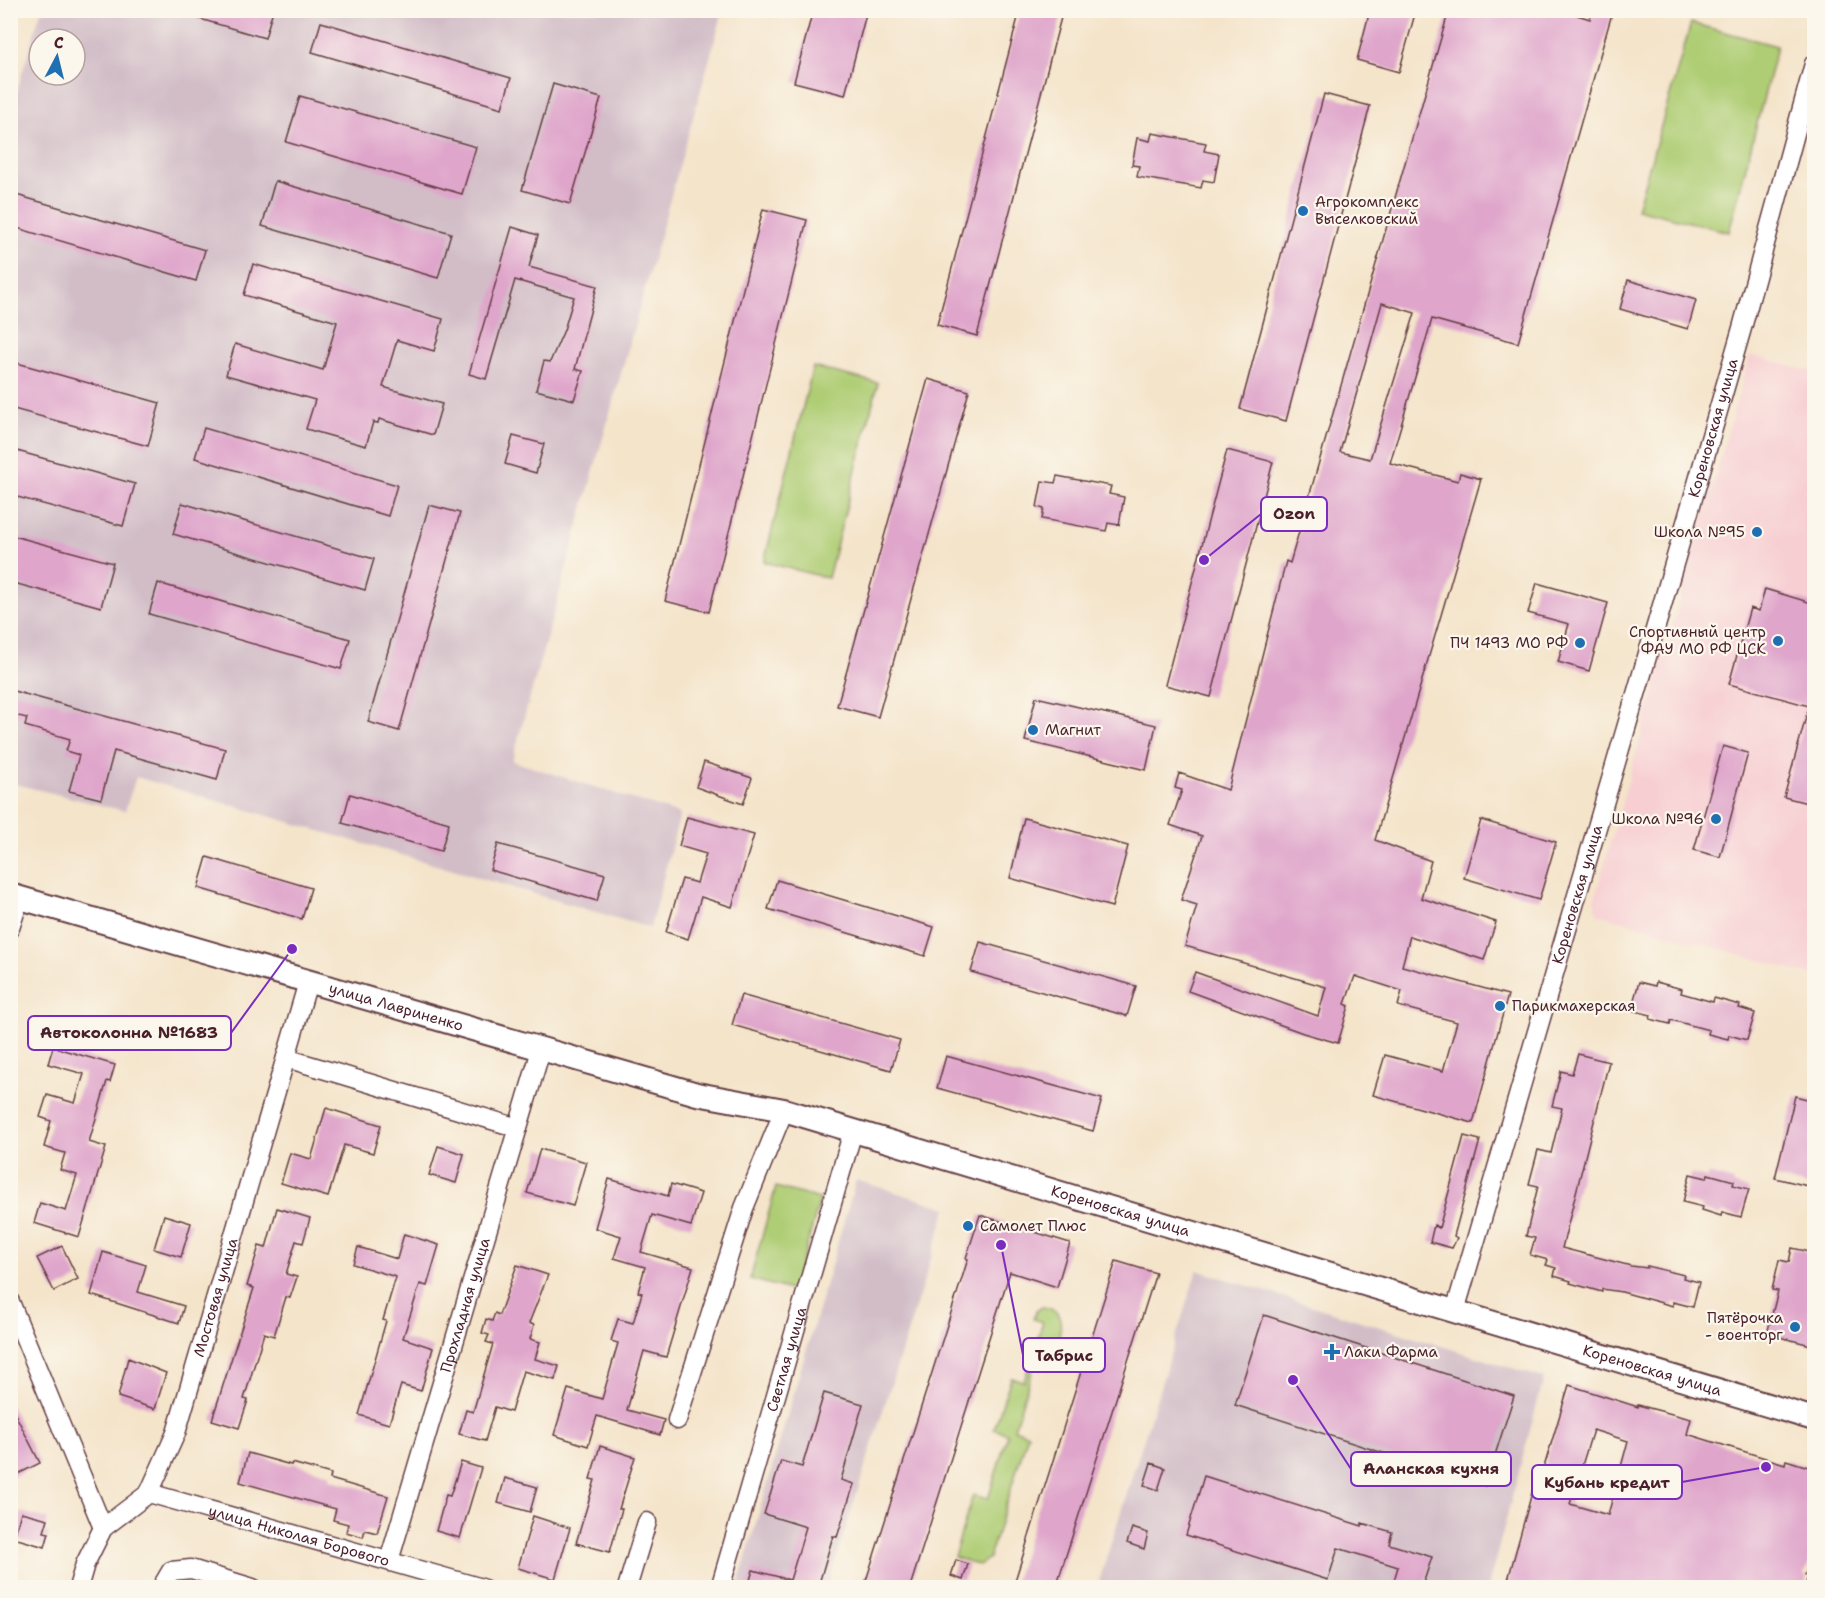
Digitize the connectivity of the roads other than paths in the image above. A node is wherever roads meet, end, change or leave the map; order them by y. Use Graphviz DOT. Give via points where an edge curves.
graph roads {
  1 [pos="1815,64"];
  2 [pos="15,896"];
  3 [pos="10,928"];
  4 [pos="308,982"];
  5 [pos="541,1050"];
  6 [pos="286,1058"];
  7 [pos="784,1110"];
  8 [pos="518,1128"];
  9 [pos="853,1131"];
  10 [pos="10,1302"];
  11 [pos="1455,1311"];
  12 [pos="1815,1419"];
  13 [pos="676,1420"];
  14 [pos="149,1493"];
  15 [pos="647,1522"];
  16 [pos="103,1528"];
  17 [pos="389,1562"];
  18 [pos="78,1587"];
  19 [pos="161,1587"];
  20 [pos="253,1587"];
  21 [pos="482,1587"];
  22 [pos="627,1587"];
  23 [pos="720,1587"];
  1 -- 11 [label="street, Кореновская улица" via="1661,609"];
  2 -- 3 [label="street"];
  2 -- 4 [label="street, улица Лавриненко"];
  4 -- 5 [label="street, улица Лавриненко"];
  4 -- 6 [label="street, Мостовая улица"];
  5 -- 7 [label="street, улица Лавриненко" via="697,1094"];
  5 -- 8 [label="street, Прохладная улица"];
  6 -- 8 [label="street"];
  6 -- 14 [label="street, Мостовая улица" via="176,1433"];
  7 -- 9 [label="street, Кореновская улица"];
  7 -- 13 [label="street" via="744,1208"];
  8 -- 17 [label="street, Прохладная улица"];
  9 -- 11 [label="street, Кореновская улица"];
  9 -- 23 [label="street, Светлая улица"];
  10 -- 16 [label="street"];
  11 -- 12 [label="street, Кореновская улица"];
  14 -- 16 [label="street, Мостовая улица"];
  14 -- 17 [label="street, улица Николая Борового"];
  15 -- 22 [label="street"];
  16 -- 18 [label="street, Мостовая улица"];
  17 -- 21 [label="street, улица Николая Борового"];
  19 -- 20 [label="street" via="171,1571 191,1569"];
}
